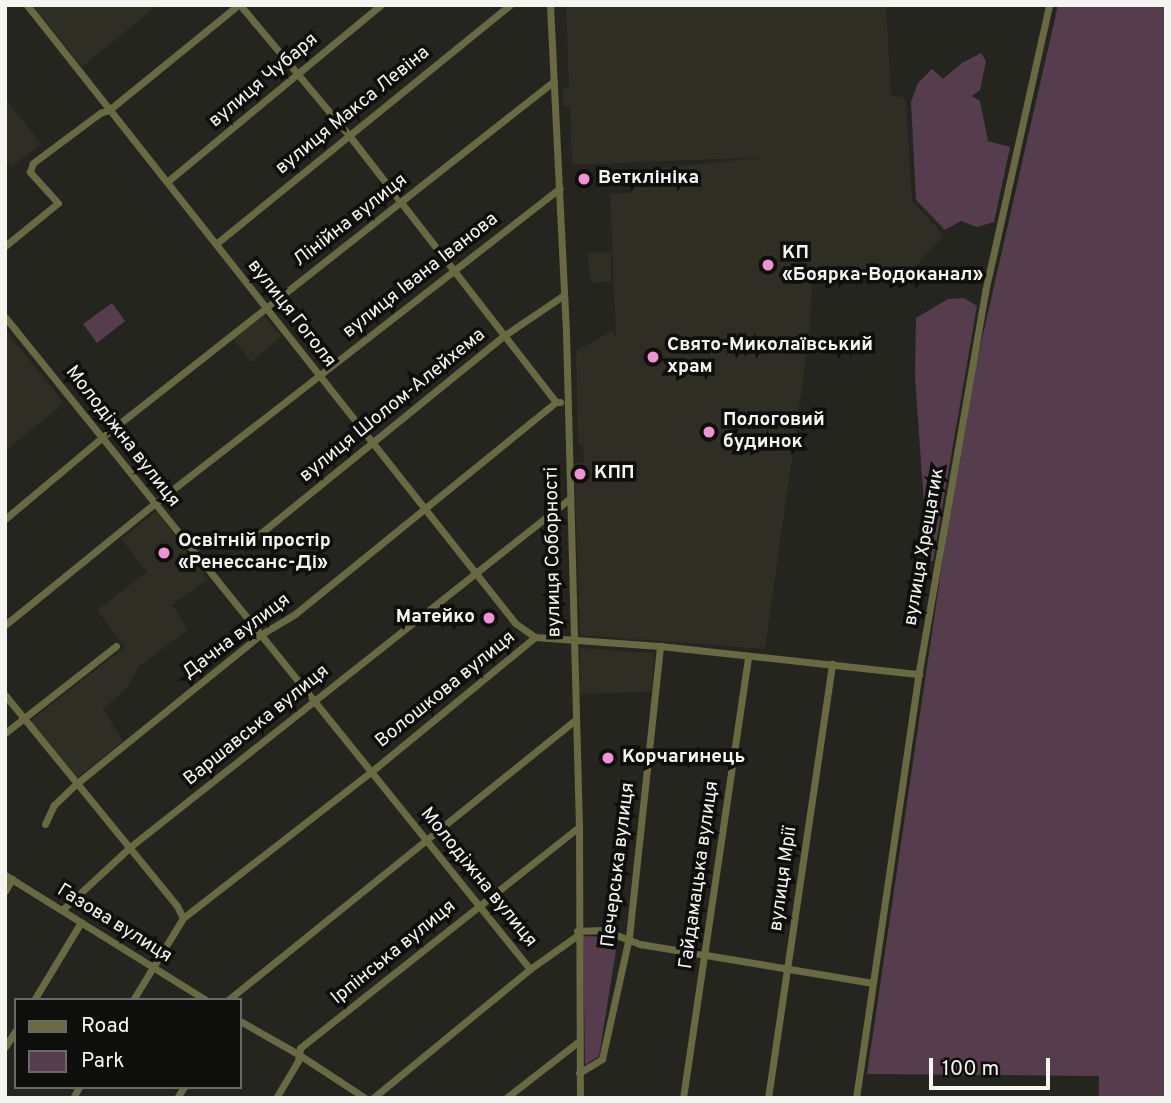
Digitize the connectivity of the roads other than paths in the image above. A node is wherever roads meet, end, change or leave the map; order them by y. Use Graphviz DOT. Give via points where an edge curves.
graph roads {
  1 [pos="27,5"];
  2 [pos="239,5"];
  3 [pos="381,5"];
  4 [pos="510,5"];
  5 [pos="550,5"];
  6 [pos="1049,5"];
  7 [pos="297,73"];
  8 [pos="554,81"];
  9 [pos="109,110"];
  10 [pos="348,134"];
  11 [pos="168,181"];
  12 [pos="560,188"];
  13 [pos="402,202"];
  14 [pos="217,243"];
  15 [pos="5,246"];
  16 [pos="454,268"];
  17 [pos="564,295"];
  18 [pos="266,309"];
  19 [pos="5,317"];
  20 [pos="505,335"];
  21 [pos="320,377"];
  22 [pos="556,402"];
  23 [pos="567,402"];
  24 [pos="103,437"];
  25 [pos="373,443"];
  26 [pos="569,500"];
  27 [pos="154,504"];
  28 [pos="424,508"];
  29 [pos="5,519"];
  30 [pos="245,546"];
  31 [pos="478,572"];
  32 [pos="5,625"];
  33 [pos="260,635"];
  34 [pos="535,637"];
  35 [pos="572,639"];
  36 [pos="116,646"];
  37 [pos="660,646"];
  38 [pos="748,656"];
  39 [pos="832,664"];
  40 [pos="919,674"];
  41 [pos="5,695"];
  42 [pos="313,699"];
  43 [pos="24,719"];
  44 [pos="574,721"];
  45 [pos="5,733"];
  46 [pos="372,771"];
  47 [pos="76,784"];
  48 [pos="45,824"];
  49 [pos="579,827"];
  50 [pos="426,838"];
  51 [pos="130,847"];
  52 [pos="9,877"];
  53 [pos="5,891"];
  54 [pos="479,904"];
  55 [pos="62,910"];
  56 [pos="183,918"];
  57 [pos="80,922"];
  58 [pos="578,933"];
  59 [pos="627,941"];
  60 [pos="705,955"];
  61 [pos="153,967"];
  62 [pos="787,968"];
  63 [pos="530,969"];
  64 [pos="873,983"];
  65 [pos="35,998"];
  66 [pos="133,998"];
  67 [pos="203,998"];
  68 [pos="230,998"];
  69 [pos="242,1022"];
  70 [pos="578,1042"];
  71 [pos="299,1054"];
  72 [pos="579,1073"];
  73 [pos="276,1098"];
  74 [pos="365,1098"];
  75 [pos="373,1098"];
  76 [pos="506,1098"];
  77 [pos="579,1098"];
  78 [pos="683,1098"];
  79 [pos="768,1098"];
  80 [pos="856,1098"];
  1 -- 9 [label="street, вулиця Гоголя"];
  2 -- 7 [label="street"];
  2 -- 9 [label="street"];
  3 -- 7 [label="street, вулиця Чубаря"];
  4 -- 10 [label="street, вулиця Макса Левіна"];
  5 -- 8 [label="street, вулиця Соборності"];
  6 -- 40 [label="street, вулиця Хрещатик" via="985,292"];
  7 -- 10 [label="street"];
  7 -- 11 [label="street, вулиця Чубаря"];
  8 -- 12 [label="street, вулиця Соборності"];
  8 -- 13 [label="street, Лінійна вулиця"];
  9 -- 11 [label="street, вулиця Гоголя"];
  9 -- 15 [label="street" via="33,163 30,172 58,203"];
  10 -- 13 [label="street"];
  10 -- 14 [label="street, вулиця Макса Левіна"];
  11 -- 14 [label="street, вулиця Гоголя"];
  12 -- 16 [label="street, вулиця Івана Іванова"];
  12 -- 17 [label="street, вулиця Соборності"];
  13 -- 16 [label="street"];
  13 -- 18 [label="street, Лінійна вулиця"];
  14 -- 18 [label="street, вулиця Гоголя"];
  16 -- 20 [label="street"];
  16 -- 21 [label="street, вулиця Івана Іванова"];
  17 -- 20 [label="street, вулиця Шолом-Алейхема"];
  17 -- 23 [label="street, вулиця Соборності"];
  18 -- 21 [label="street, вулиця Гоголя"];
  18 -- 24 [label="street, Лінійна вулиця"];
  19 -- 24 [label="street, Молодіжна вулиця"];
  20 -- 22 [label="street"];
  20 -- 25 [label="street, вулиця Шолом-Алейхема"];
  21 -- 25 [label="street, вулиця Гоголя"];
  21 -- 27 [label="street, вулиця Івана Іванова"];
  22 -- 23 [label="street"];
  22 -- 28 [label="street, Дачна вулиця"];
  23 -- 26 [label="street, вулиця Соборності"];
  24 -- 27 [label="street, Молодіжна вулиця"];
  24 -- 29 [label="street, Лінійна вулиця"];
  25 -- 28 [label="street, вулиця Гоголя"];
  25 -- 30 [label="street, вулиця Шолом-Алейхема"];
  26 -- 31 [label="street, Варшавська вулиця"];
  26 -- 35 [label="street, вулиця Соборності"];
  27 -- 32 [label="street, вулиця Івана Іванова"];
  27 -- 33 [label="street, Молодіжна вулиця"];
  28 -- 31 [label="street, вулиця Гоголя"];
  28 -- 33 [label="street, Дачна вулиця" via="298,612"];
  31 -- 34 [label="street, вулиця Гоголя" via="515,623"];
  31 -- 42 [label="street, Варшавська вулиця"];
  33 -- 42 [label="street, Молодіжна вулиця"];
  33 -- 47 [label="street, Дачна вулиця"];
  34 -- 35 [label="street, Волошкова вулиця"];
  34 -- 46 [label="street, Волошкова вулиця"];
  35 -- 37 [label="street, Волошкова вулиця"];
  35 -- 44 [label="street, вулиця Соборності"];
  36 -- 43 [label="street"];
  37 -- 38 [label="street, Волошкова вулиця"];
  37 -- 59 [label="street, Печерська вулиця"];
  38 -- 39 [label="street, Волошкова вулиця"];
  38 -- 60 [label="street, Гайдамацька вулиця"];
  39 -- 40 [label="street, Волошкова вулиця"];
  39 -- 62 [label="street, вулиця Мрії"];
  40 -- 64 [label="street, вулиця Хрещатик"];
  41 -- 43 [label="street"];
  42 -- 46 [label="street, Молодіжна вулиця"];
  42 -- 51 [label="street, Варшавська вулиця"];
  43 -- 45 [label="street"];
  43 -- 47 [label="street"];
  44 -- 49 [label="street, вулиця Соборності"];
  44 -- 50 [label="street"];
  46 -- 50 [label="street, Молодіжна вулиця"];
  46 -- 56 [label="street, Волошкова вулиця"];
  47 -- 48 [label="street, Дачна вулиця" via="54,804"];
  47 -- 51 [label="street"];
  49 -- 54 [label="street, Ірпінська вулиця"];
  49 -- 58 [label="street, вулиця Соборності"];
  50 -- 54 [label="street, Молодіжна вулиця"];
  50 -- 68 [label="street"];
  51 -- 55 [label="street, Варшавська вулиця"];
  51 -- 56 [label="street"];
  52 -- 53 [label="street"];
  52 -- 55 [label="street, Газова вулиця"];
  54 -- 63 [label="street, Молодіжна вулиця"];
  54 -- 71 [label="street, Ірпінська вулиця" via="300,1048"];
  55 -- 57 [label="street, Газова вулиця"];
  56 -- 61 [label="street, Волошкова вулиця"];
  57 -- 61 [label="street, Газова вулиця"];
  57 -- 65 [label="street"];
  58 -- 59 [label="street" via="603,930"];
  58 -- 63 [label="street"];
  58 -- 70 [label="street, вулиця Соборності"];
  59 -- 60 [label="street"];
  59 -- 72 [label="street, Печерська вулиця" via="602,1059"];
  60 -- 62 [label="street"];
  60 -- 78 [label="street, Гайдамацька вулиця"];
  61 -- 66 [label="street, Волошкова вулиця"];
  61 -- 67 [label="street, Газова вулиця"];
  62 -- 64 [label="street"];
  62 -- 79 [label="street, вулиця Мрії"];
  63 -- 75 [label="street"];
  64 -- 80 [label="street, вулиця Хрещатик"];
  69 -- 71 [label="street"];
  70 -- 72 [label="street, вулиця Соборності"];
  70 -- 76 [label="street"];
  71 -- 73 [label="street, Ірпінська вулиця"];
  71 -- 74 [label="street"];
  72 -- 77 [label="street, вулиця Соборності"];
}
